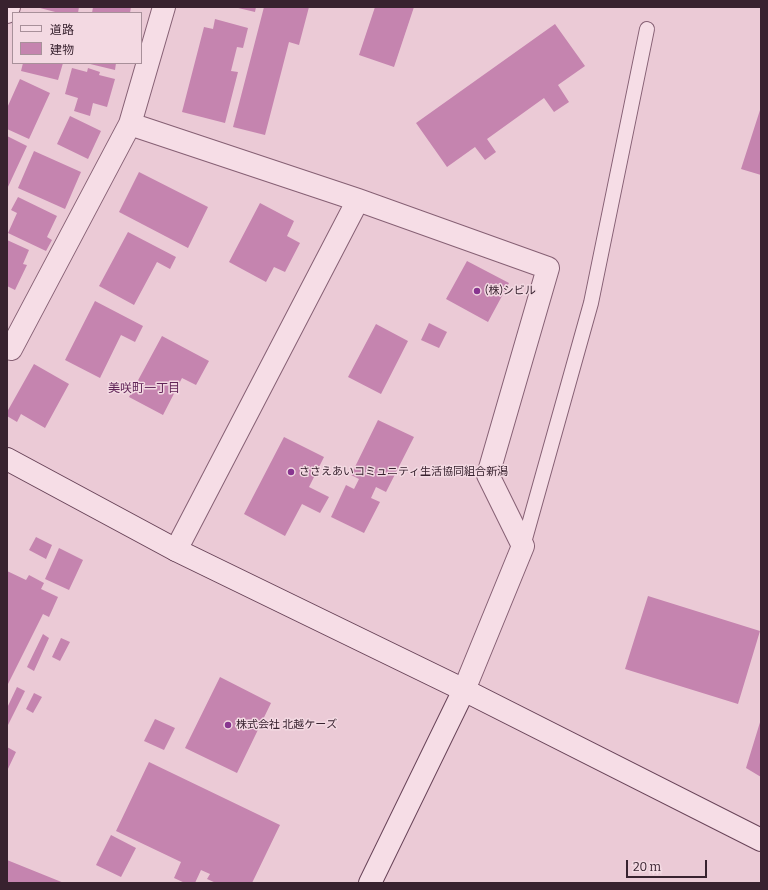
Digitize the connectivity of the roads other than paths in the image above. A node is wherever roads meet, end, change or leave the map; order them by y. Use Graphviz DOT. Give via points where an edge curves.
graph roads {
  1 [pos="8,7"];
  2 [pos="164,7"];
  3 [pos="7,12"];
  4 [pos="647,29"];
  5 [pos="130,124"];
  6 [pos="358,200"];
  7 [pos="7,346"];
  8 [pos="7,459"];
  9 [pos="523,546"];
  10 [pos="176,550"];
  11 [pos="464,690"];
  12 [pos="761,840"];
  13 [pos="370,883"];
  1 -- 3 [label="street"];
  2 -- 5 [label="street"];
  4 -- 9 [label="lane" via="591,303"];
  5 -- 6 [label="street"];
  5 -- 7 [label="street" via="11,349"];
  6 -- 9 [label="street" via="548,268 488,475"];
  6 -- 10 [label="street"];
  8 -- 10 [label="street"];
  9 -- 11 [label="street"];
  10 -- 11 [label="street"];
  11 -- 12 [label="street"];
  11 -- 13 [label="street"];
}
